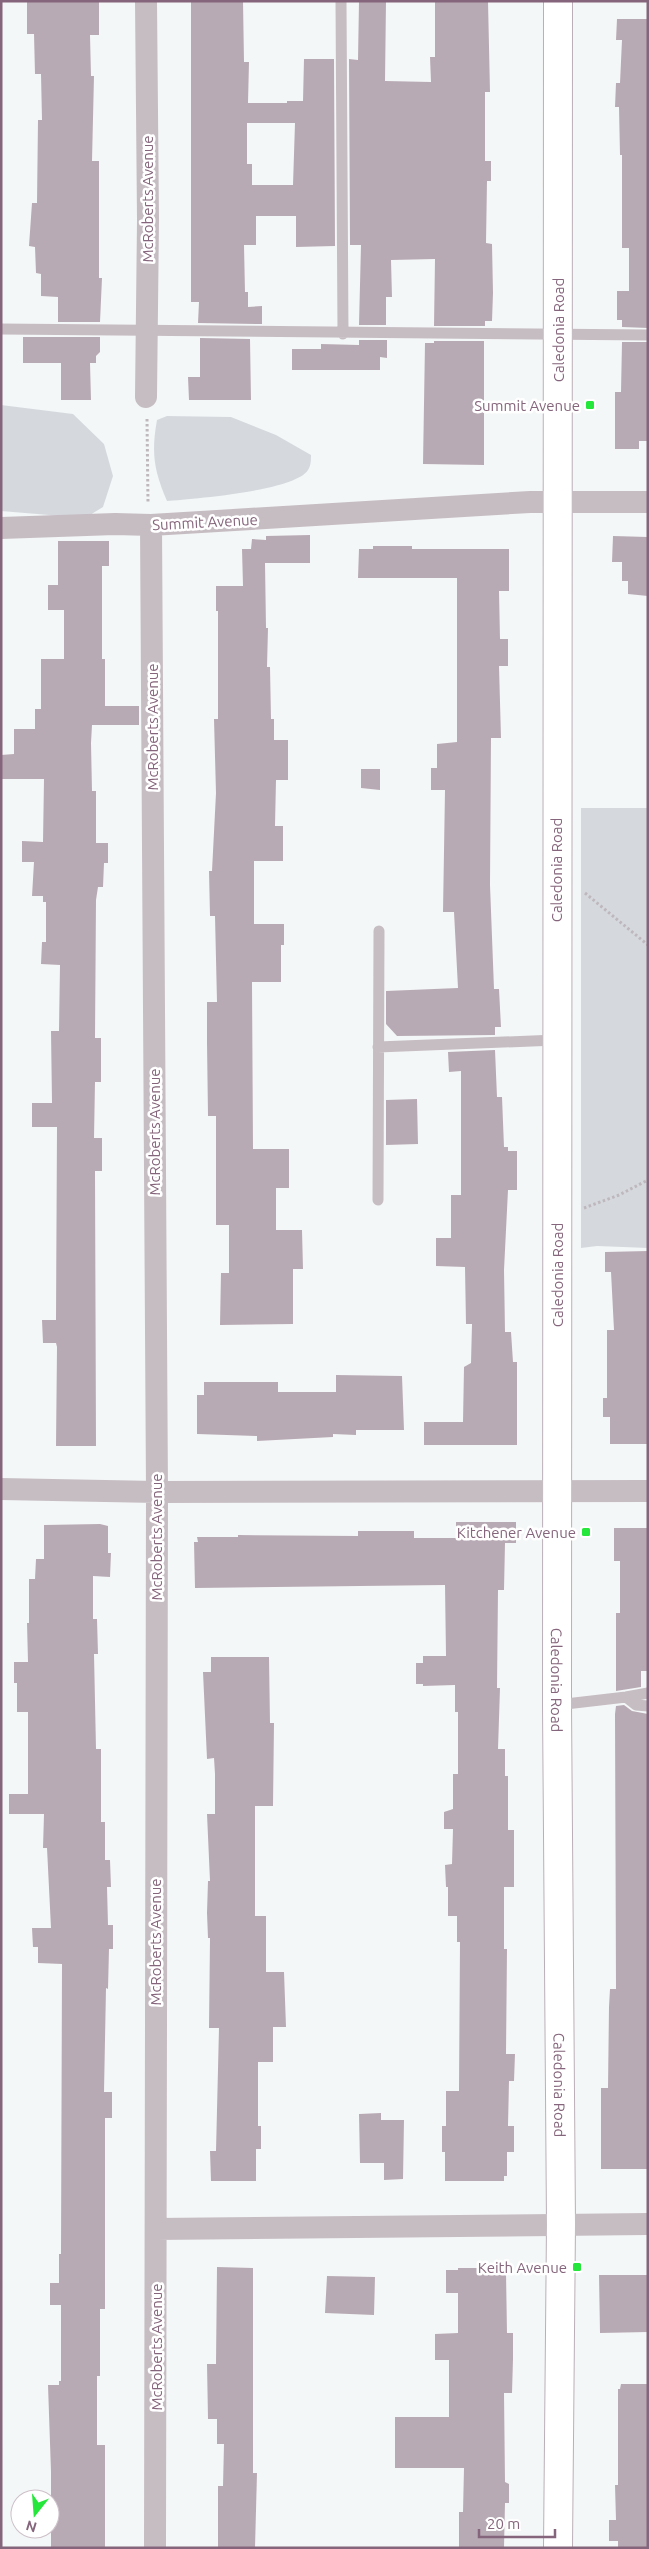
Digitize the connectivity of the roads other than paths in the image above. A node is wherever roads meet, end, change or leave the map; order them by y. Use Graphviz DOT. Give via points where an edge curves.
graph roads {
  1 [pos="146,1"];
  2 [pos="341,1"];
  3 [pos="558,1"];
  4 [pos="1,329"];
  5 [pos="147,332"];
  6 [pos="343,334"];
  7 [pos="558,335"];
  8 [pos="648,336"];
  9 [pos="146,407"];
  10 [pos="556,501"];
  11 [pos="648,502"];
  12 [pos="150,517"];
  13 [pos="1,528"];
  14 [pos="379,931"];
  15 [pos="556,1040"];
  16 [pos="378,1047"];
  17 [pos="378,1200"];
  18 [pos="1,1489"];
  19 [pos="558,1491"];
  20 [pos="648,1491"];
  21 [pos="157,1492"];
  22 [pos="648,1693"];
  23 [pos="626,1697"];
  24 [pos="557,1705"];
  25 [pos="648,1706"];
  26 [pos="561,2224"];
  27 [pos="648,2224"];
  28 [pos="156,2229"];
  29 [pos="155,2548"];
  30 [pos="558,2548"];
  1 -- 5 [label="street, McRoberts Avenue"];
  2 -- 6 [label="lane"];
  3 -- 7 [label="street, Caledonia Road"];
  4 -- 5 [label="lane"];
  5 -- 6 [label="lane"];
  5 -- 9 [label="street, McRoberts Avenue"];
  6 -- 7 [label="lane"];
  7 -- 8 [label="lane"];
  7 -- 10 [label="street, Caledonia Road"];
  10 -- 11 [label="street, Summit Avenue"];
  10 -- 12 [label="street, Summit Avenue"];
  10 -- 15 [label="street, Caledonia Road"];
  12 -- 13 [label="street, Summit Avenue" via="115,524"];
  12 -- 21 [label="street, McRoberts Avenue"];
  14 -- 16 [label="lane"];
  15 -- 16 [label="lane"];
  15 -- 19 [label="street, Caledonia Road"];
  16 -- 17 [label="lane"];
  18 -- 21 [label="street"];
  19 -- 20 [label="street"];
  19 -- 21 [label="street"];
  19 -- 24 [label="street, Caledonia Road"];
  21 -- 28 [label="street, McRoberts Avenue"];
  22 -- 23 [label="lane"];
  23 -- 24 [label="lane"];
  23 -- 25 [label="lane" via="636,1705"];
  24 -- 26 [label="street, Caledonia Road"];
  26 -- 27 [label="street"];
  26 -- 28 [label="street"];
  26 -- 30 [label="street, Caledonia Road"];
  28 -- 29 [label="street, McRoberts Avenue"];
}
